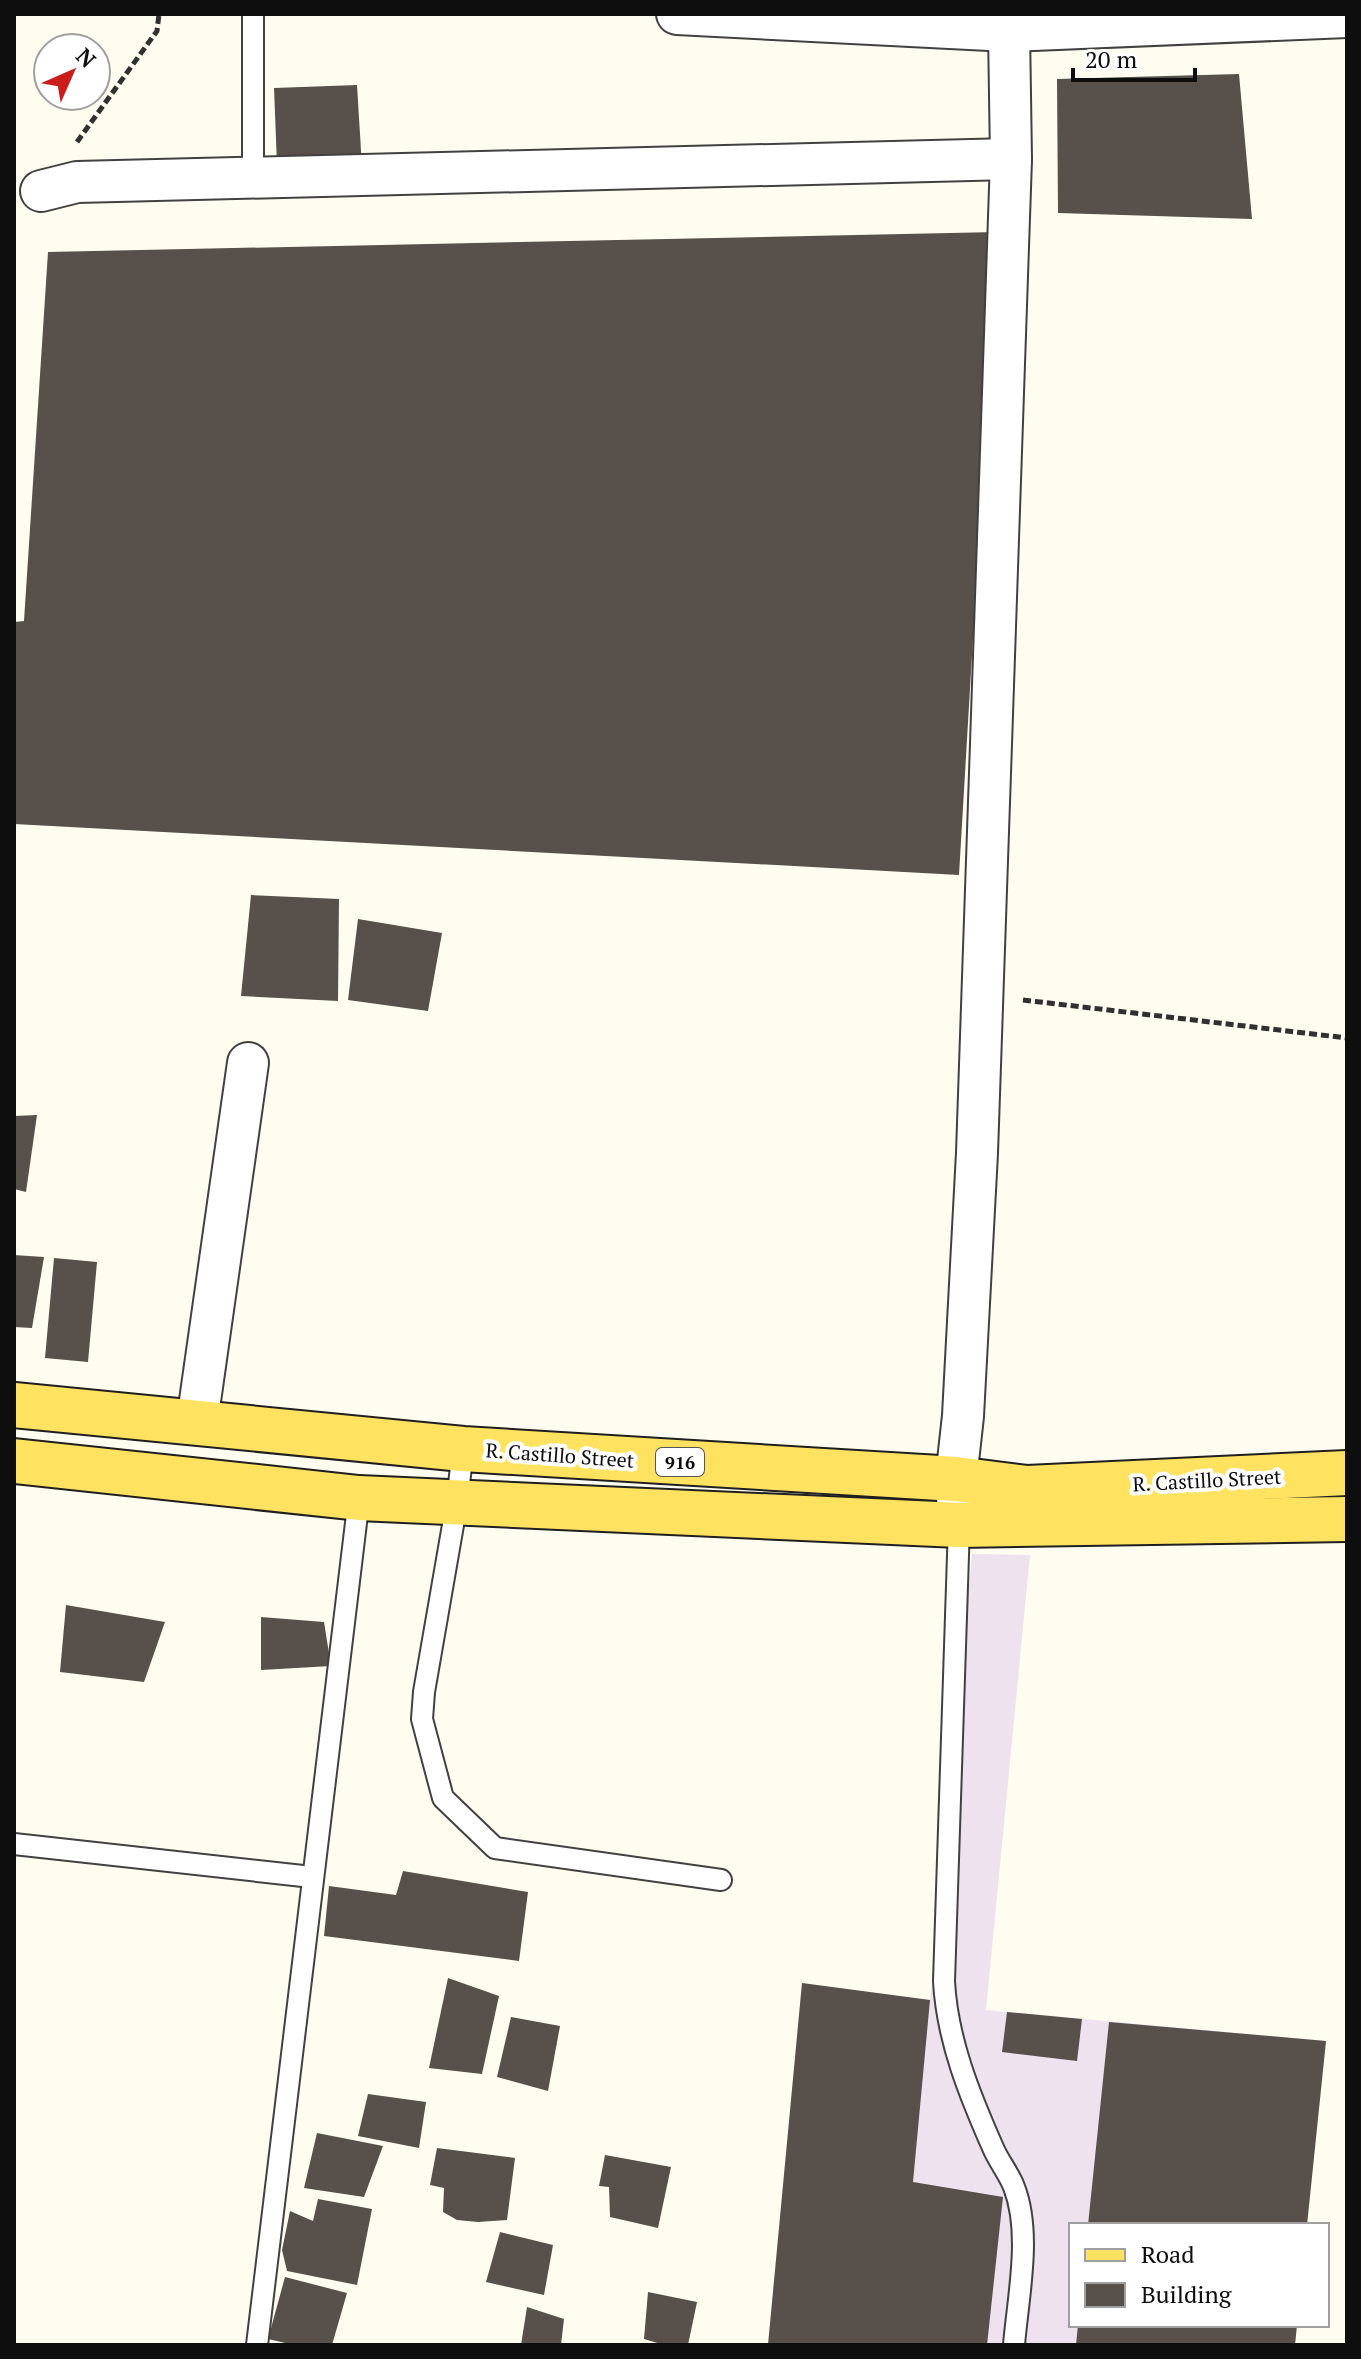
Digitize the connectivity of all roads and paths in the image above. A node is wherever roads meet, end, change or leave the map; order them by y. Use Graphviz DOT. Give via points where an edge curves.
graph roads {
  1 [pos="159,14"];
  2 [pos="253,14"];
  3 [pos="677,14"];
  4 [pos="1347,17"];
  5 [pos="1009,31"];
  6 [pos="1011,159"];
  7 [pos="253,178"];
  8 [pos="41,191"];
  9 [pos="982,995"];
  10 [pos="1347,1038"];
  11 [pos="248,1063"];
  12 [pos="14,1405"];
  13 [pos="197,1422"];
  14 [pos="463,1449"];
  15 [pos="14,1461"];
  16 [pos="1347,1473"];
  17 [pos="956,1479"];
  18 [pos="359,1498"];
  19 [pos="457,1502"];
  20 [pos="1347,1519"];
  21 [pos="959,1525"];
  22 [pos="14,1844"];
  23 [pos="312,1877"];
  24 [pos="721,1880"];
  25 [pos="257,2345"];
  26 [pos="1014,2345"];
  1 -- 8 [label="path" via="157,31"];
  2 -- 7 [label="lane"];
  3 -- 5 [label="street"];
  4 -- 5 [label="street"];
  5 -- 6 [label="street"];
  6 -- 7 [label="street"];
  6 -- 9 [label="street"];
  7 -- 8 [label="street" via="77,182"];
  9 -- 10 [label="path"];
  9 -- 17 [label="street" via="966,1369"];
  11 -- 13 [label="street"];
  12 -- 13 [label="main road, R. Castillo Street / 916"];
  13 -- 14 [label="main road, R. Castillo Street / 916"];
  14 -- 17 [label="main road, R. Castillo Street / 916"];
  14 -- 19 [label="lane"];
  15 -- 18 [label="main road, R. Castillo Street"];
  16 -- 17 [label="main road, R. Castillo Street / 916" via="1027,1488"];
  17 -- 21 [label="street"];
  18 -- 19 [label="main road, R. Castillo Street"];
  18 -- 23 [label="lane"];
  19 -- 21 [label="main road, R. Castillo Street"];
  19 -- 24 [label="lane" via="422,1719 443,1798 495,1848"];
  20 -- 21 [label="main road, R. Castillo Street"];
  21 -- 26 [label="lane" via="945,2011 958,2059 1015,2188 1023,2233"];
  22 -- 23 [label="lane"];
  23 -- 25 [label="lane"];
}
